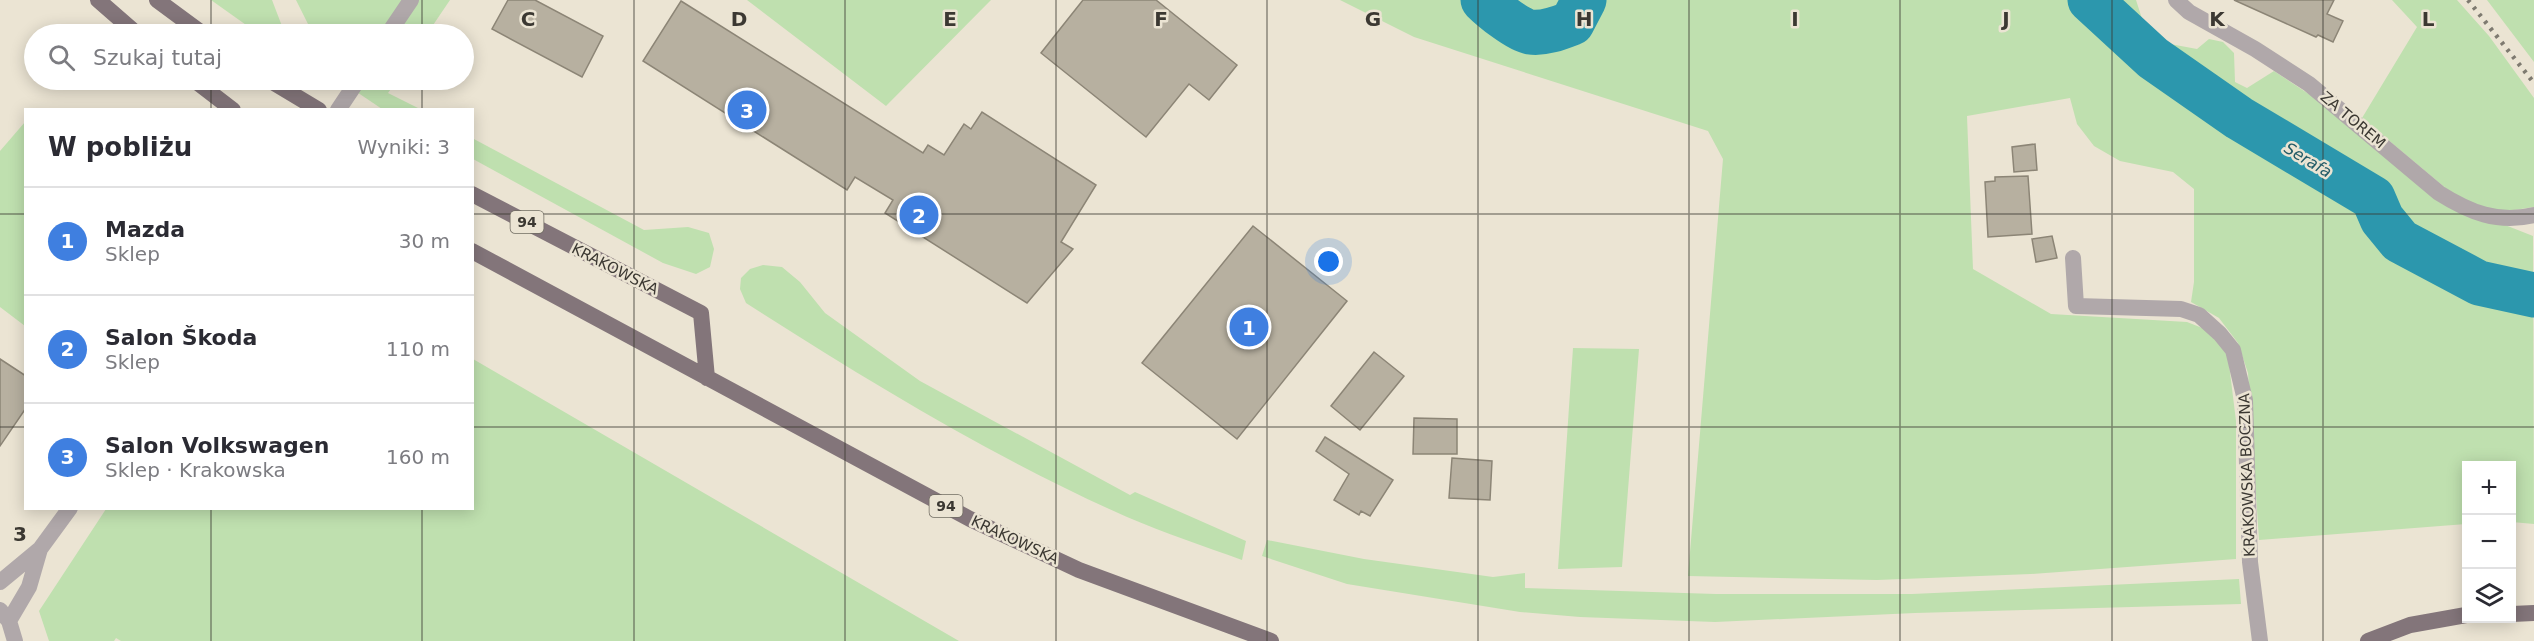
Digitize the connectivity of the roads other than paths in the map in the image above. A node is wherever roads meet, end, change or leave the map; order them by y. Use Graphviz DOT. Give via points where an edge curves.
graph roads {
  1 [pos="98,0"];
  2 [pos="157,0"];
  3 [pos="411,0"];
  4 [pos="2176,0"];
  5 [pos="126,24"];
  6 [pos="189,24"];
  7 [pos="395,24"];
  8 [pos="207,90"];
  9 [pos="286,90"];
  10 [pos="351,90"];
  11 [pos="229,108"];
  12 [pos="316,108"];
  13 [pos="339,108"];
  14 [pos="474,195"];
  15 [pos="2534,215"];
  16 [pos="474,252"];
  17 [pos="2073,258"];
  18 [pos="707,378"];
  19 [pos="69,510"];
  20 [pos="40,549"];
  21 [pos="0,582"];
  22 [pos="2532,613"];
  23 [pos="2516,614"];
  24 [pos="5,616"];
  25 [pos="2462,616"];
  26 [pos="15,641"];
  27 [pos="1271,641"];
  28 [pos="2260,641"];
  29 [pos="2368,641"];
  1 -- 5 [label="main road"];
  2 -- 6 [label="main road"];
  3 -- 7 [label="street"];
  4 -- 15 [label="street, ZA TOREM" via="2189,12 2309,84 2453,202 2476,213 2500,218"];
  8 -- 11 [label="main road"];
  9 -- 12 [label="main road"];
  10 -- 13 [label="street"];
  14 -- 18 [label="main road, KRAKOWSKA / 94" via="701,313"];
  16 -- 18 [label="main road, KRAKOWSKA / 94"];
  17 -- 28 [label="street, KRAKOWSKA BOCZNA" via="2076,306 2181,309 2199,315 2233,350 2246,400 2250,562"];
  18 -- 27 [label="main road, KRAKOWSKA / 94" via="1000,533 1079,570"];
  19 -- 20 [label="street"];
  20 -- 21 [label="street"];
  20 -- 24 [label="street" via="29,587"];
  22 -- 23 [label="main road"];
  24 -- 26 [label="street"];
  25 -- 29 [label="main road" via="2410,625"];
}
